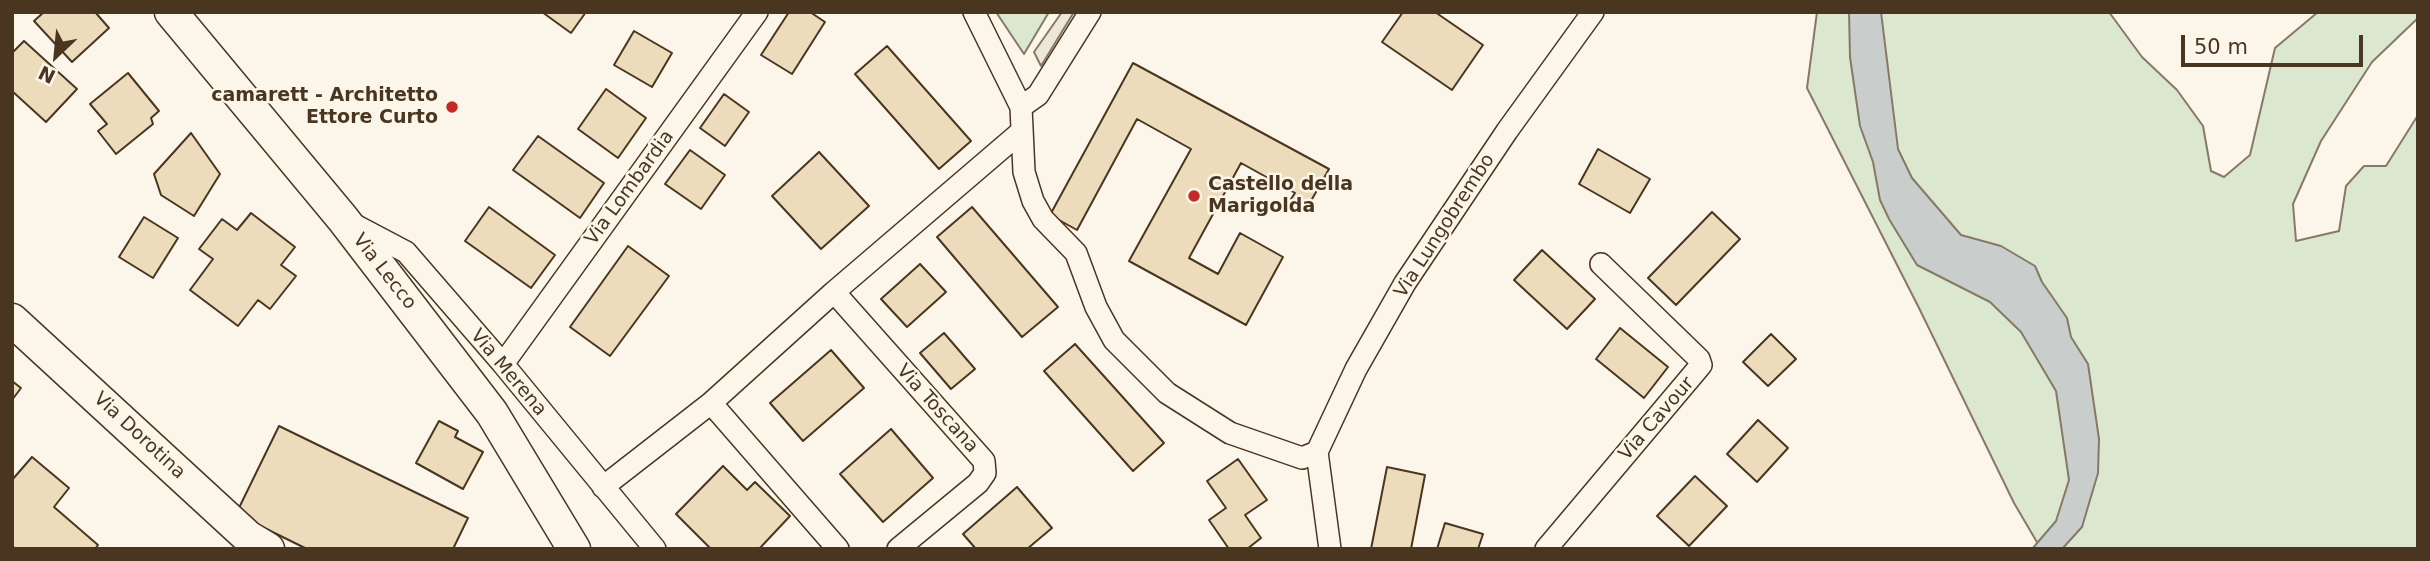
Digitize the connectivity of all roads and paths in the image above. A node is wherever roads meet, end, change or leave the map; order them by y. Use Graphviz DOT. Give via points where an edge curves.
graph roads {
  1 [pos="171,12"];
  2 [pos="757,12"];
  3 [pos="974,12"];
  4 [pos="1090,12"];
  5 [pos="1593,12"];
  6 [pos="1021,107"];
  7 [pos="1022,131"];
  8 [pos="343,219"];
  9 [pos="1601,264"];
  10 [pos="834,292"];
  11 [pos="12,320"];
  12 [pos="503,364"];
  13 [pos="711,403"];
  14 [pos="1317,452"];
  15 [pos="603,487"];
  16 [pos="268,549"];
  17 [pos="574,549"];
  18 [pos="655,549"];
  19 [pos="838,549"];
  20 [pos="898,549"];
  21 [pos="1330,549"];
  22 [pos="1546,549"];
  1 -- 8 [label="main road, Via Lecco"];
  2 -- 12 [label="street, Via Lombardia"];
  3 -- 6 [label="street"];
  4 -- 6 [label="street" via="1038,95"];
  5 -- 14 [label="street, Via Lungobrembo" via="1405,283 1356,369"];
  6 -- 7 [label="street"];
  7 -- 10 [label="street"];
  7 -- 14 [label="street" via="1024,172 1033,201 1043,219 1076,253 1114,340 1140,369 1167,393 1230,433 1302,457"];
  8 -- 12 [label="street, Via Merena" via="405,252"];
  8 -- 17 [label="main road, Via Lecco" via="492,413"];
  9 -- 22 [label="street, Via Cavour" via="1701,365"];
  10 -- 13 [label="street"];
  10 -- 20 [label="street, Via Toscana" via="984,461 985,472 978,483"];
  11 -- 16 [label="main road, Via Dorotina" via="248,537"];
  12 -- 15 [label="street, Via Merena"];
  13 -- 15 [label="street"];
  13 -- 19 [label="street"];
  14 -- 21 [label="street"];
  15 -- 18 [label="street, Via Merena"];
}
